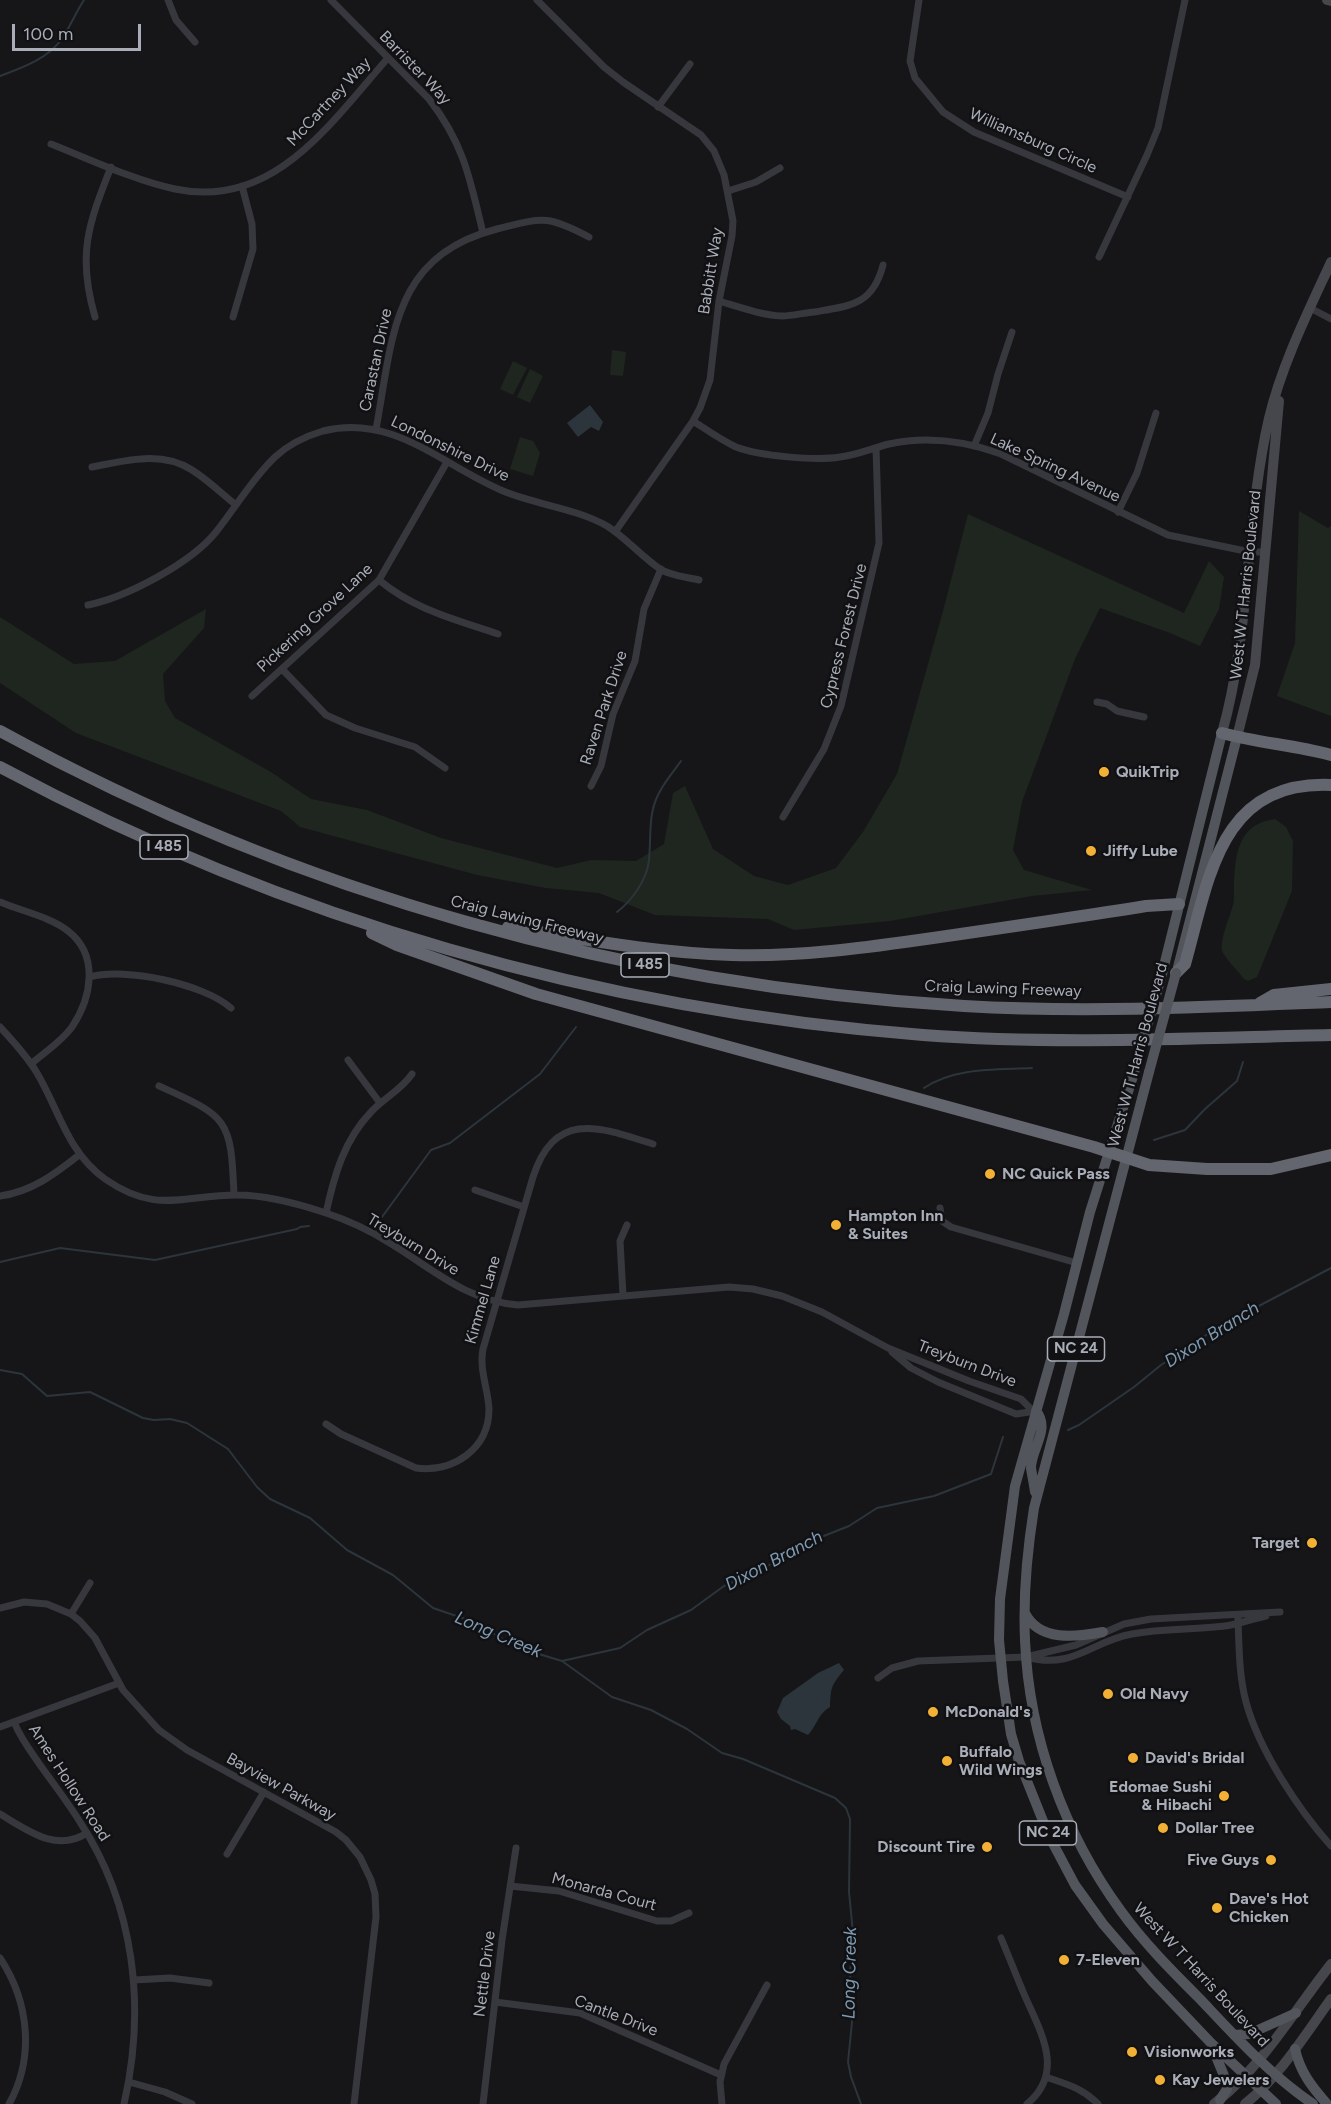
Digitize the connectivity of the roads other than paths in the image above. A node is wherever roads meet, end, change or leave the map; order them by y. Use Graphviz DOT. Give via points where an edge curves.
graph roads {
  1 [pos="168,0"];
  2 [pos="331,0"];
  3 [pos="537,0"];
  4 [pos="919,0"];
  5 [pos="1185,0"];
  6 [pos="195,42"];
  7 [pos="388,58"];
  8 [pos="690,64"];
  9 [pos="658,106"];
  10 [pos="51,144"];
  11 [pos="111,167"];
  12 [pos="780,168"];
  13 [pos="242,186"];
  14 [pos="728,191"];
  15 [pos="1128,197"];
  16 [pos="483,233"];
  17 [pos="588,237"];
  18 [pos="1100,257"];
  19 [pos="1331,262"];
  20 [pos="883,264"];
  21 [pos="719,301"];
  22 [pos="1310,308"];
  23 [pos="95,317"];
  24 [pos="233,317"];
  25 [pos="1331,319"];
  26 [pos="1012,332"];
  27 [pos="1281,380"];
  28 [pos="1156,413"];
  29 [pos="693,421"];
  30 [pos="376,429"];
  31 [pos="974,446"];
  32 [pos="876,448"];
  33 [pos="447,462"];
  34 [pos="92,467"];
  35 [pos="236,505"];
  36 [pos="1118,512"];
  37 [pos="615,532"];
  38 [pos="1250,552"];
  39 [pos="1266,552"];
  40 [pos="661,569"];
  41 [pos="379,580"];
  42 [pos="699,580"];
  43 [pos="88,605"];
  44 [pos="498,634"];
  45 [pos="282,669"];
  46 [pos="252,696"];
  47 [pos="1097,702"];
  48 [pos="1144,717"];
  49 [pos="0,731"];
  50 [pos="1222,733"];
  51 [pos="1237,737"];
  52 [pos="1331,756"];
  53 [pos="0,767"];
  54 [pos="446,768"];
  55 [pos="1331,785"];
  56 [pos="591,786"];
  57 [pos="783,817"];
  58 [pos="0,902"];
  59 [pos="1179,903"];
  60 [pos="333,914"];
  61 [pos="446,917"];
  62 [pos="1176,973"];
  63 [pos="90,977"];
  64 [pos="1331,989"];
  65 [pos="1331,1002"];
  66 [pos="1257,1005"];
  67 [pos="231,1008"];
  68 [pos="0,1027"];
  69 [pos="1331,1035"];
  70 [pos="348,1060"];
  71 [pos="31,1064"];
  72 [pos="412,1074"];
  73 [pos="159,1086"];
  74 [pos="380,1103"];
  75 [pos="653,1144"];
  76 [pos="1108,1152"];
  77 [pos="80,1155"];
  78 [pos="1331,1155"];
  79 [pos="1126,1156"];
  80 [pos="475,1190"];
  81 [pos="234,1195"];
  82 [pos="0,1196"];
  83 [pos="524,1207"];
  84 [pos="940,1208"];
  85 [pos="326,1213"];
  86 [pos="627,1225"];
  87 [pos="1077,1263"];
  88 [pos="623,1295"];
  89 [pos="497,1302"];
  90 [pos="888,1348"];
  91 [pos="1034,1411"];
  92 [pos="326,1424"];
  93 [pos="1036,1499"];
  94 [pos="90,1583"];
  95 [pos="0,1608"];
  96 [pos="1024,1612"];
  97 [pos="1238,1613"];
  98 [pos="71,1614"];
  99 [pos="1238,1623"];
  100 [pos="1103,1632"];
  101 [pos="1026,1657"];
  102 [pos="1001,1658"];
  103 [pos="878,1678"];
  104 [pos="119,1683"];
  105 [pos="15,1722"];
  106 [pos="0,1727"];
  107 [pos="264,1792"];
  108 [pos="0,1814"];
  109 [pos="87,1833"];
  110 [pos="1331,1846"];
  111 [pos="516,1848"];
  112 [pos="227,1854"];
  113 [pos="510,1886"];
  114 [pos="689,1913"];
  115 [pos="1001,1938"];
  116 [pos="0,1958"];
  117 [pos="1331,1964"];
  118 [pos="134,1980"];
  119 [pos="209,1983"];
  120 [pos="767,1985"];
  121 [pos="1331,1999"];
  122 [pos="495,2002"];
  123 [pos="1296,2013"];
  124 [pos="1234,2035"];
  125 [pos="1210,2043"];
  126 [pos="1294,2049"];
  127 [pos="1259,2060"];
  128 [pos="1274,2074"];
  129 [pos="721,2075"];
  130 [pos="1245,2076"];
  131 [pos="1046,2078"];
  132 [pos="129,2082"];
  133 [pos="1260,2090"];
  134 [pos="1217,2102"];
  135 [pos="9,2104"];
  136 [pos="124,2104"];
  137 [pos="192,2104"];
  138 [pos="354,2104"];
  139 [pos="483,2104"];
  140 [pos="722,2104"];
  141 [pos="1028,2104"];
  142 [pos="1098,2104"];
  143 [pos="1245,2104"];
  144 [pos="1276,2104"];
  145 [pos="1313,2104"];
  146 [pos="1327,2104"];
  1 -- 6 [label="street" via="176,20"];
  2 -- 7 [label="street, Barrister Way"];
  3 -- 9 [label="street, Babbitt Way" via="604,67"];
  4 -- 15 [label="street, Williamsburg Circle" via="910,61 915,78 943,112 983,136"];
  5 -- 15 [label="street" via="1158,128"];
  7 -- 13 [label="street, McCartney Way" via="294,160 265,178"];
  7 -- 16 [label="street, Barrister Way" via="429,99 451,129 463,156"];
  8 -- 9 [label="street"];
  9 -- 14 [label="street, Babbitt Way" via="709,144"];
  10 -- 11 [label="street, McCartney Way"];
  11 -- 13 [label="street, McCartney Way" via="174,189 206,191"];
  11 -- 23 [label="street" via="92,215 86,245 86,275"];
  12 -- 14 [label="street" via="756,182"];
  13 -- 24 [label="street" via="252,224 253,249"];
  14 -- 21 [label="street, Babbitt Way" via="732,236"];
  15 -- 18 [label="street"];
  16 -- 17 [label="street, Carastan Drive" via="544,219"];
  16 -- 30 [label="street, Carastan Drive" via="455,244 435,259 409,291 396,325"];
  19 -- 22 [label="main road, West W T Harris Boulevard"];
  20 -- 21 [label="street" via="872,290 850,306 783,316"];
  21 -- 29 [label="street, Babbitt Way" via="710,380"];
  22 -- 25 [label="street"];
  22 -- 27 [label="main road, West W T Harris Boulevard"];
  26 -- 31 [label="street" via="988,414"];
  27 -- 38 [label="main road, West W T Harris Boulevard" via="1268,427"];
  27 -- 39 [label="main road, West W T Harris Boulevard"];
  28 -- 36 [label="street" via="1137,473"];
  29 -- 32 [label="street, Lake Spring Avenue" via="734,446 764,453 829,458"];
  29 -- 37 [label="street, Babbitt Way"];
  30 -- 33 [label="street, Londonshire Drive" via="399,436"];
  30 -- 35 [label="street, Londonshire Drive" via="347,427 304,438 278,454"];
  31 -- 32 [label="street, Lake Spring Avenue" via="932,440"];
  31 -- 36 [label="street, Lake Spring Avenue" via="1010,458"];
  32 -- 57 [label="street, Cypress Forest Drive" via="879,543 841,705 824,749"];
  33 -- 37 [label="street, Londonshire Drive" via="505,492 595,520"];
  33 -- 41 [label="street, Pickering Grove Lane"];
  34 -- 35 [label="street" via="148,458 170,461 192,470"];
  35 -- 43 [label="street, Londonshire Drive" via="192,556 126,594"];
  36 -- 38 [label="street, Lake Spring Avenue" via="1168,536"];
  37 -- 40 [label="street, Londonshire Drive"];
  38 -- 39 [label="street, Lake Spring Avenue"];
  38 -- 50 [label="main road, West W T Harris Boulevard" via="1240,652"];
  39 -- 51 [label="main road, West W T Harris Boulevard" via="1256,665"];
  40 -- 42 [label="street, Londonshire Drive"];
  40 -- 56 [label="street, Raven Park Drive" via="640,620 635,661 613,714 601,766"];
  41 -- 44 [label="street" via="419,607"];
  41 -- 45 [label="street, Pickering Grove Lane"];
  45 -- 46 [label="street, Pickering Grove Lane"];
  45 -- 54 [label="street" via="326,715 406,743"];
  47 -- 48 [label="street"];
  49 -- 61 [label="highway, Craig Lawing Freeway / I 485" via="125,795 218,836 328,879"];
  50 -- 51 [label="highway"];
  50 -- 59 [label="main road, West W T Harris Boulevard"];
  51 -- 52 [label="highway"];
  51 -- 62 [label="main road, West W T Harris Boulevard"];
  53 -- 60 [label="highway, I 485" via="164,847"];
  55 -- 62 [label="highway" via="1284,789 1256,804 1237,821 1212,869 1185,964"];
  58 -- 63 [label="street" via="69,931 84,952"];
  59 -- 61 [label="highway" via="862,948 735,955 658,951"];
  59 -- 76 [label="main road, West W T Harris Boulevard / NC 24, bridge" via="1134,1073"];
  60 -- 69 [label="highway, I 485" via="450,951 570,982 696,1007 826,1026 924,1035 1073,1040"];
  60 -- 76 [label="highway" via="397,945 536,994"];
  61 -- 66 [label="highway, Craig Lawing Freeway / I 485" via="552,946 676,972 867,999 1040,1009"];
  62 -- 79 [label="main road, West W T Harris Boulevard / NC 24, bridge"];
  63 -- 67 [label="street" via="117,975 166,981 213,995"];
  63 -- 71 [label="street" via="71,1028"];
  64 -- 66 [label="highway" via="1274,995"];
  65 -- 66 [label="highway, Craig Lawing Freeway / I 485"];
  68 -- 71 [label="street, Treyburn Drive"];
  70 -- 74 [label="street"];
  71 -- 77 [label="street, Treyburn Drive"];
  72 -- 74 [label="street" via="399,1090"];
  73 -- 81 [label="street" via="206,1108 220,1120 231,1147"];
  74 -- 85 [label="street" via="357,1128 347,1146"];
  75 -- 83 [label="street, Kimmel Lane" via="600,1128 567,1133 544,1150"];
  76 -- 79 [label="highway"];
  76 -- 87 [label="main road, West W T Harris Boulevard / NC 24"];
  77 -- 81 [label="street, Treyburn Drive" via="104,1179 142,1197 167,1202"];
  77 -- 82 [label="street" via="29,1189"];
  78 -- 79 [label="highway" via="1271,1169 1242,1170 1149,1165"];
  79 -- 93 [label="main road, West W T Harris Boulevard / NC 24"];
  80 -- 83 [label="street"];
  81 -- 85 [label="street, Treyburn Drive" via="272,1199"];
  83 -- 89 [label="street, Kimmel Lane"];
  84 -- 87 [label="street" via="942,1221 951,1227"];
  85 -- 89 [label="street, Treyburn Drive" via="389,1242 449,1283"];
  86 -- 88 [label="street" via="620,1241"];
  87 -- 91 [label="main road, West W T Harris Boulevard / NC 24"];
  88 -- 89 [label="street, Treyburn Drive" via="518,1305"];
  88 -- 90 [label="street, Treyburn Drive" via="753,1288 822,1312"];
  89 -- 92 [label="street, Kimmel Lane" via="481,1359 488,1418 480,1442 463,1458 442,1468 416,1468"];
  90 -- 91 [label="street, Treyburn Drive" via="1021,1400"];
  90 -- 91 [label="street, Treyburn Drive" via="911,1368 938,1382 1016,1414"];
  91 -- 93 [label="main road" via="1042,1421 1031,1466"];
  91 -- 102 [label="main road, West W T Harris Boulevard / NC 24" via="1015,1485 1000,1599"];
  93 -- 96 [label="main road, West W T Harris Boulevard / NC 24"];
  94 -- 98 [label="street"];
  95 -- 98 [label="street, Bayview Parkway" via="35,1602"];
  96 -- 100 [label="main road" via="1032,1623 1048,1633 1078,1636"];
  96 -- 101 [label="main road, West W T Harris Boulevard / NC 24"];
  97 -- 99 [label="street"];
  97 -- 99 [label="street" via="1280,1612"];
  97 -- 100 [label="street" via="1151,1618"];
  98 -- 104 [label="street, Bayview Parkway" via="95,1638"];
  99 -- 101 [label="street" via="1122,1636 1068,1658 1047,1661"];
  99 -- 110 [label="street" via="1243,1685 1262,1743 1307,1818"];
  100 -- 101 [label="street" via="1076,1645"];
  101 -- 102 [label="street"];
  101 -- 124 [label="main road, West W T Harris Boulevard / NC 24" via="1046,1763 1087,1858 1142,1938"];
  102 -- 103 [label="street" via="918,1661 892,1668"];
  102 -- 125 [label="main road, West W T Harris Boulevard / NC 24" via="1011,1734 1019,1761 1064,1866 1126,1952"];
  104 -- 105 [label="street"];
  104 -- 107 [label="street, Bayview Parkway" via="159,1731"];
  105 -- 106 [label="street"];
  105 -- 109 [label="street, Ames Hollow Road" via="23,1741"];
  107 -- 112 [label="street"];
  107 -- 138 [label="street, Bayview Parkway" via="336,1832 360,1857 371,1880 376,1917"];
  108 -- 109 [label="street" via="51,1841 72,1840"];
  109 -- 118 [label="street, Ames Hollow Road" via="119,1903"];
  111 -- 113 [label="street, Nettle Drive"];
  113 -- 114 [label="street, Monarda Court" via="559,1891 657,1921 671,1921"];
  113 -- 122 [label="street, Nettle Drive"];
  115 -- 131 [label="street" via="1045,2044"];
  116 -- 135 [label="street" via="16,1987 26,2034 23,2068"];
  117 -- 123 [label="main road"];
  118 -- 119 [label="street" via="170,1978"];
  118 -- 132 [label="street, Ames Hollow Road" via="136,2023"];
  120 -- 129 [label="street" via="729,2052"];
  121 -- 126 [label="main road"];
  122 -- 129 [label="street, Cantle Drive" via="580,2013"];
  122 -- 139 [label="street, Nettle Drive"];
  123 -- 124 [label="main road" via="1250,2034"];
  123 -- 127 [label="main road"];
  124 -- 127 [label="main road, West W T Harris Boulevard / NC 24"];
  125 -- 130 [label="main road, West W T Harris Boulevard / NC 24"];
  125 -- 134 [label="main road" via="1227,2083"];
  126 -- 128 [label="main road"];
  126 -- 146 [label="main road" via="1305,2077"];
  127 -- 128 [label="main road, West W T Harris Boulevard / NC 24"];
  127 -- 130 [label="main road"];
  128 -- 133 [label="main road"];
  128 -- 145 [label="main road, West W T Harris Boulevard / NC 24"];
  129 -- 140 [label="street"];
  130 -- 133 [label="main road, West W T Harris Boulevard / NC 24"];
  130 -- 134 [label="main road"];
  131 -- 141 [label="street"];
  131 -- 142 [label="street" via="1086,2092"];
  132 -- 136 [label="street, Ames Hollow Road"];
  132 -- 137 [label="street"];
  133 -- 143 [label="main road"];
  133 -- 144 [label="main road, West W T Harris Boulevard / NC 24"];
}
